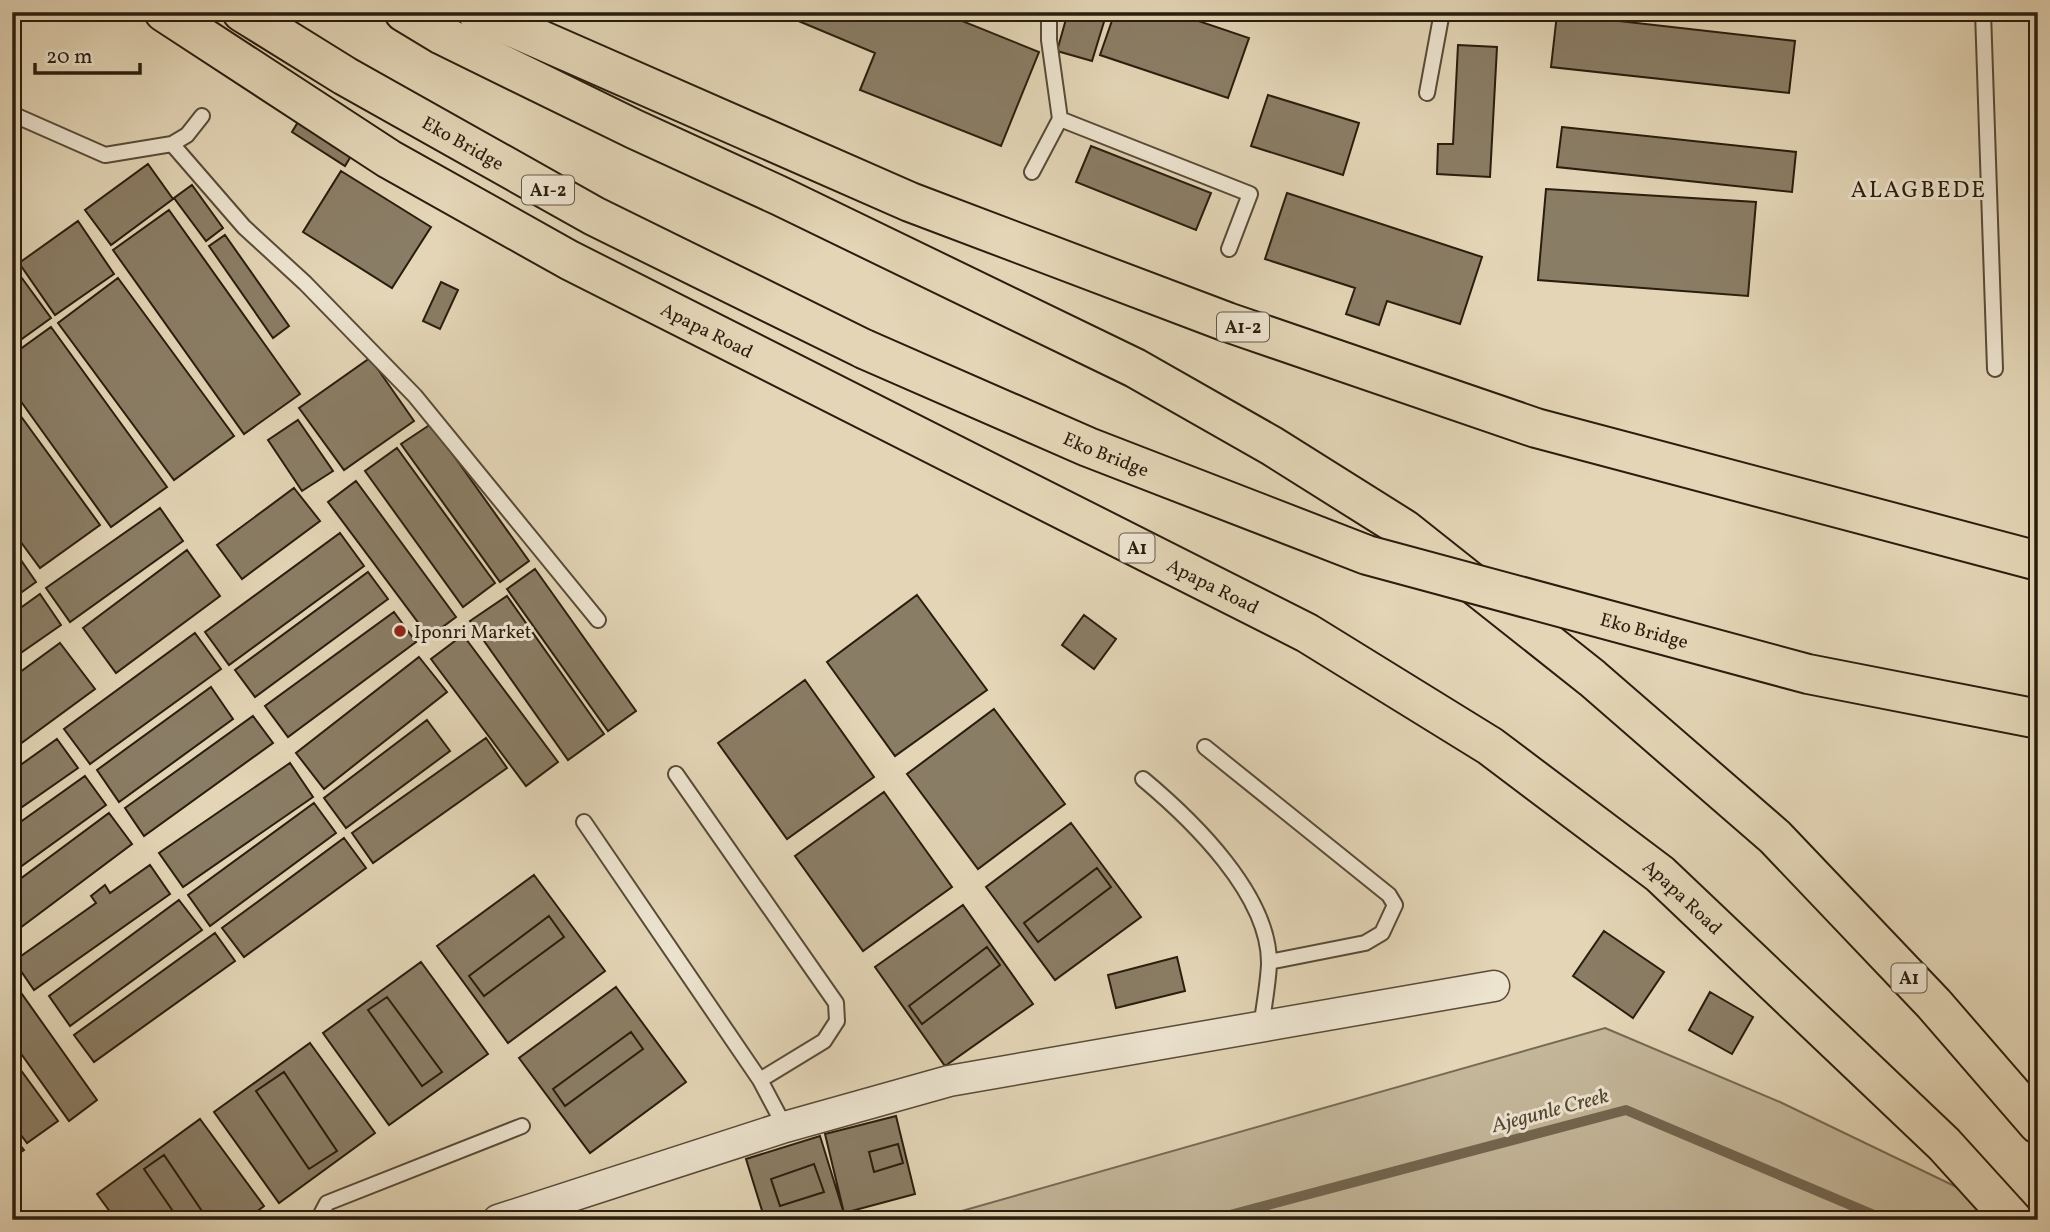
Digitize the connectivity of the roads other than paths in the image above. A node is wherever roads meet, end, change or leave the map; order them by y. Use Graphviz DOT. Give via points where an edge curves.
graph roads {
  1 [pos="164,12"];
  2 [pos="242,12"];
  3 [pos="404,12"];
  4 [pos="477,12"];
  5 [pos="1049,12"];
  6 [pos="1442,12"];
  7 [pos="1983,12"];
  8 [pos="1427,93"];
  9 [pos="12,114"];
  10 [pos="202,116"];
  11 [pos="1060,119"];
  12 [pos="172,144"];
  13 [pos="1032,172"];
  14 [pos="1229,249"];
  15 [pos="1995,369"];
  16 [pos="2038,561"];
  17 [pos="598,620"];
  18 [pos="2038,719"];
  19 [pos="1205,747"];
  20 [pos="676,774"];
  21 [pos="1143,779"];
  22 [pos="584,822"];
  23 [pos="1269,962"];
  24 [pos="1494,986"];
  25 [pos="1261,1027"];
  26 [pos="760,1080"];
  27 [pos="2038,1124"];
  28 [pos="522,1126"];
  29 [pos="785,1127"];
  30 [pos="318,1220"];
  31 [pos="498,1220"];
  32 [pos="2012,1220"];
  1 -- 32 [label="highway, Apapa Road / A1" via="389,159 569,260 1307,633 1490,746 1660,874 1944,1144"];
  2 -- 18 [label="highway, Eko Bridge / A1-2, bridge" via="345,76 593,216 864,349 1088,447 1367,555 1808,674"];
  3 -- 27 [label="highway, A1, bridge" via="634,130 780,195 1135,368 1404,529 1592,678 1775,837 1934,1004"];
  4 -- 16 [label="highway, A1-2" via="910,202 1227,322 1535,428"];
  5 -- 11 [label="lane"];
  6 -- 8 [label="lane"];
  7 -- 15 [label="lane"];
  9 -- 12 [label="lane" via="104,155"];
  10 -- 12 [label="lane" via="187,135"];
  11 -- 13 [label="lane"];
  11 -- 14 [label="lane" via="1250,194"];
  12 -- 17 [label="lane" via="244,227 305,282 415,396"];
  19 -- 23 [label="lane" via="1389,894 1395,905 1382,933 1365,943"];
  20 -- 26 [label="lane" via="836,1003 837,1021 824,1041"];
  21 -- 23 [label="lane" via="1171,802 1247,888 1262,921"];
  22 -- 26 [label="lane"];
  23 -- 25 [label="lane"];
  24 -- 25 [label="street"];
  25 -- 29 [label="street" via="949,1081"];
  26 -- 29 [label="lane"];
  28 -- 30 [label="lane" via="327,1203"];
  29 -- 31 [label="street"];
}
